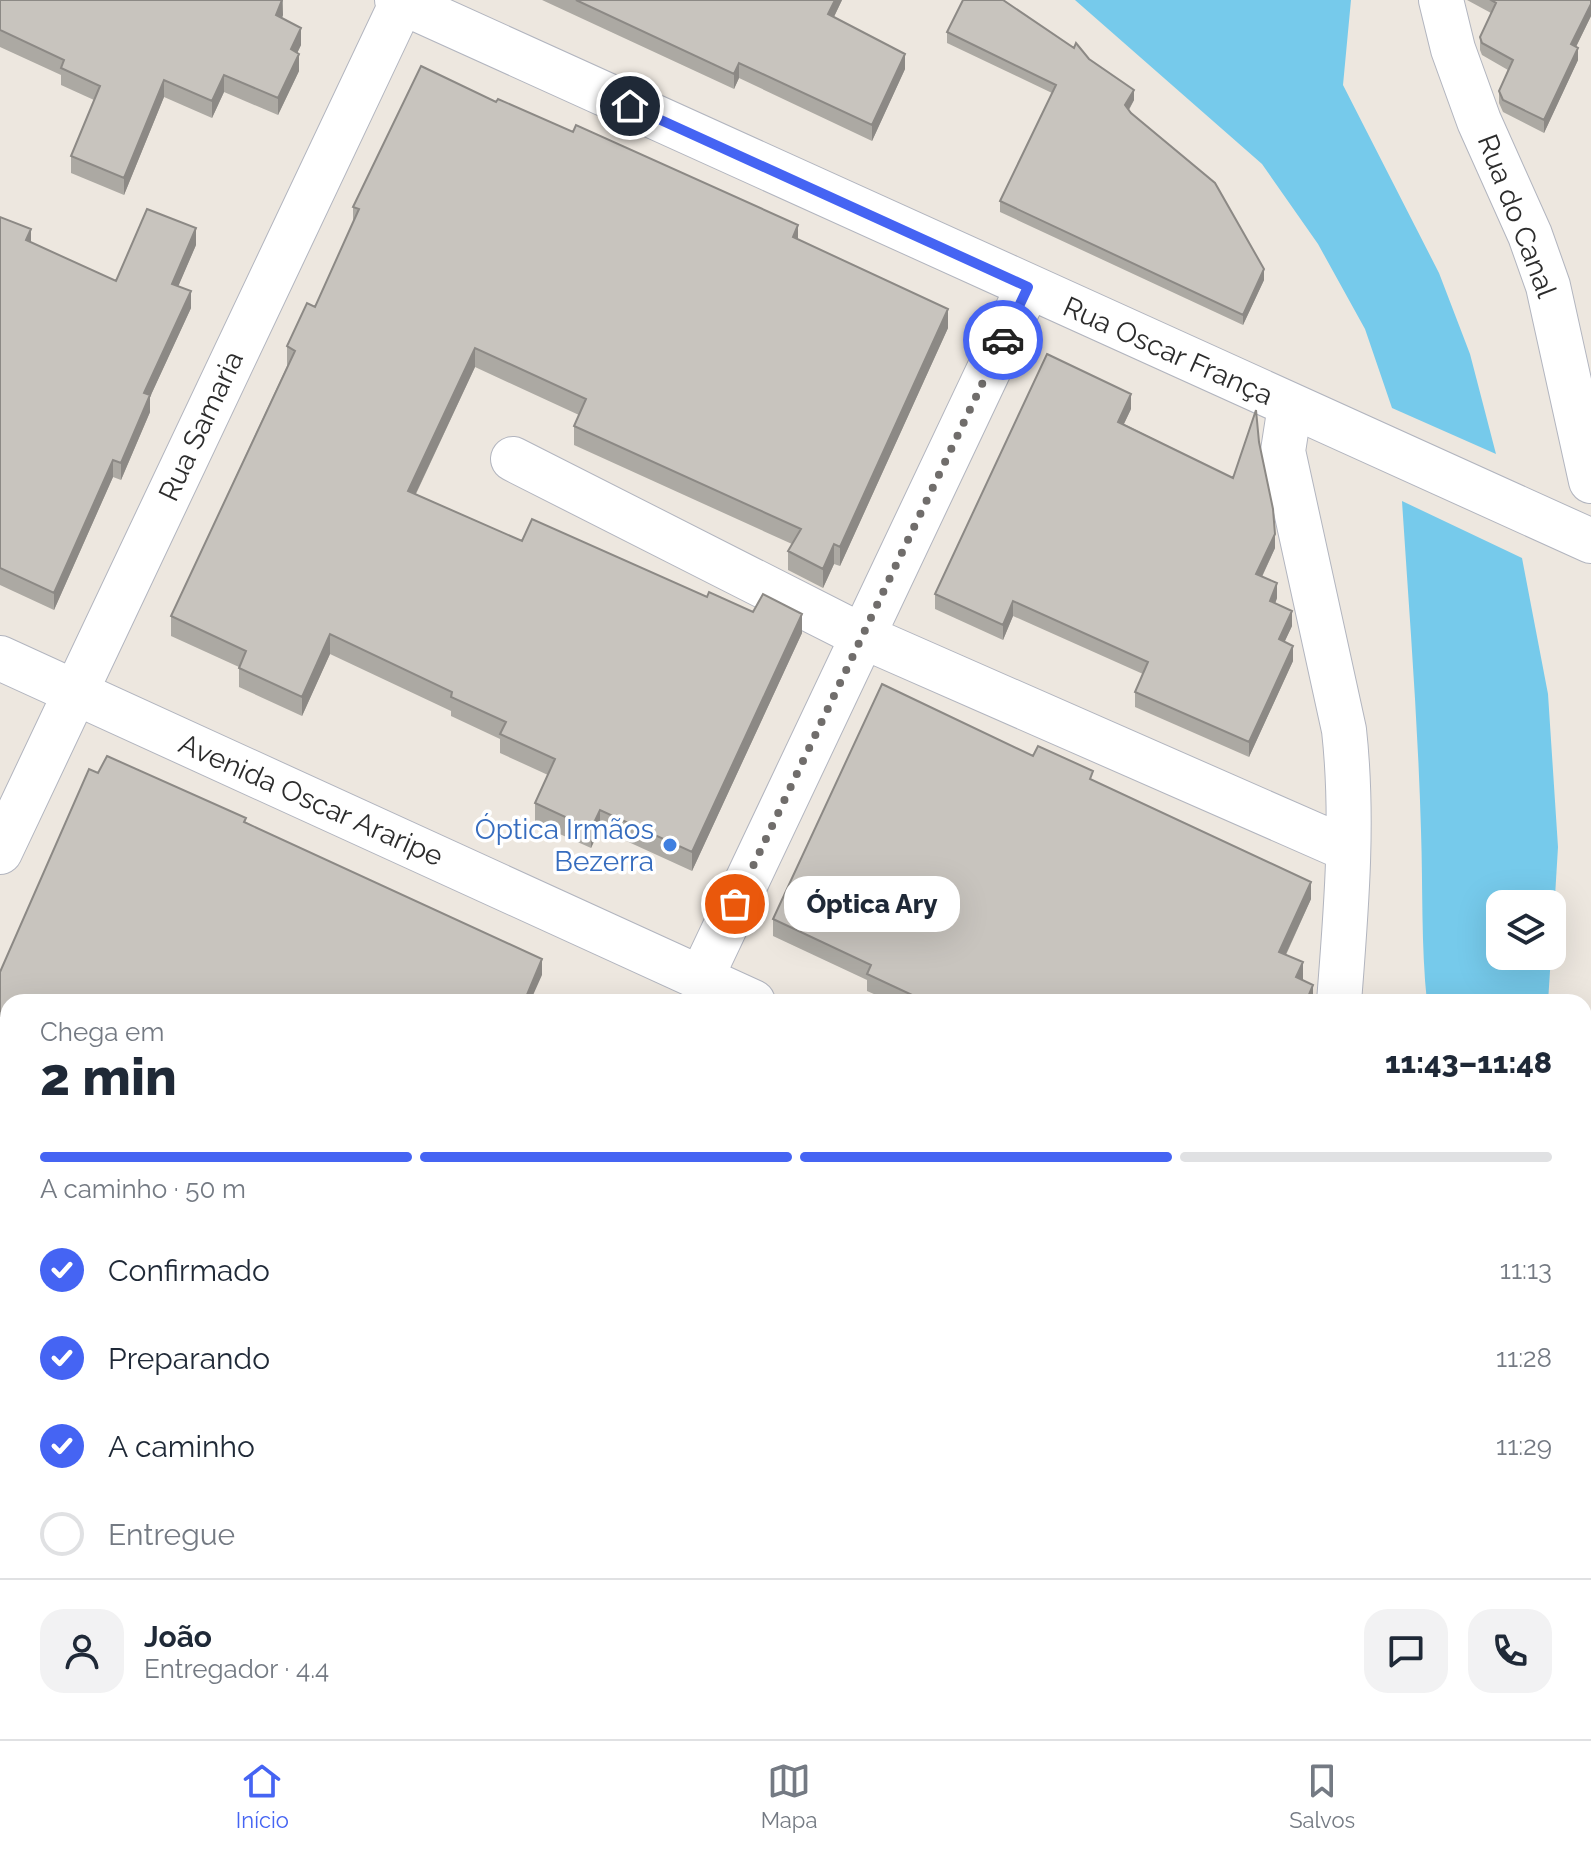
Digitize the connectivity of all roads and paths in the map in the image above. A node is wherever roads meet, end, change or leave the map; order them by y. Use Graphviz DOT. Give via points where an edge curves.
graph roads {
  1 [pos="1441,0"];
  2 [pos="401,1"];
  3 [pos="1028,287"];
  4 [pos="1290,406"];
  5 [pos="513,459"];
  6 [pos="1591,481"];
  7 [pos="1591,541"];
  8 [pos="862,636"];
  9 [pos="0,658"];
  10 [pos="74,692"];
  11 [pos="1347,849"];
  12 [pos="0,852"];
  13 [pos="701,978"];
  14 [pos="736,994"];
  15 [pos="1340,994"];
  1 -- 6 [label="street, Rua do Canal" via="1479,121 1548,286"];
  2 -- 3 [label="street, Rua Oscar França"];
  2 -- 10 [label="street, Rua Samaria"];
  3 -- 4 [label="street, Rua Oscar França"];
  3 -- 8 [label="street"];
  4 -- 7 [label="street, Rua Oscar França"];
  4 -- 11 [label="street" via="1283,451 1344,730"];
  5 -- 8 [label="street"];
  8 -- 11 [label="street"];
  8 -- 13 [label="street"];
  9 -- 10 [label="street, Avenida Oscar Araripe"];
  10 -- 12 [label="street, Rua Samaria"];
  10 -- 13 [label="street, Avenida Oscar Araripe"];
  11 -- 15 [label="street"];
  13 -- 14 [label="street, Avenida Oscar Araripe"];
}
